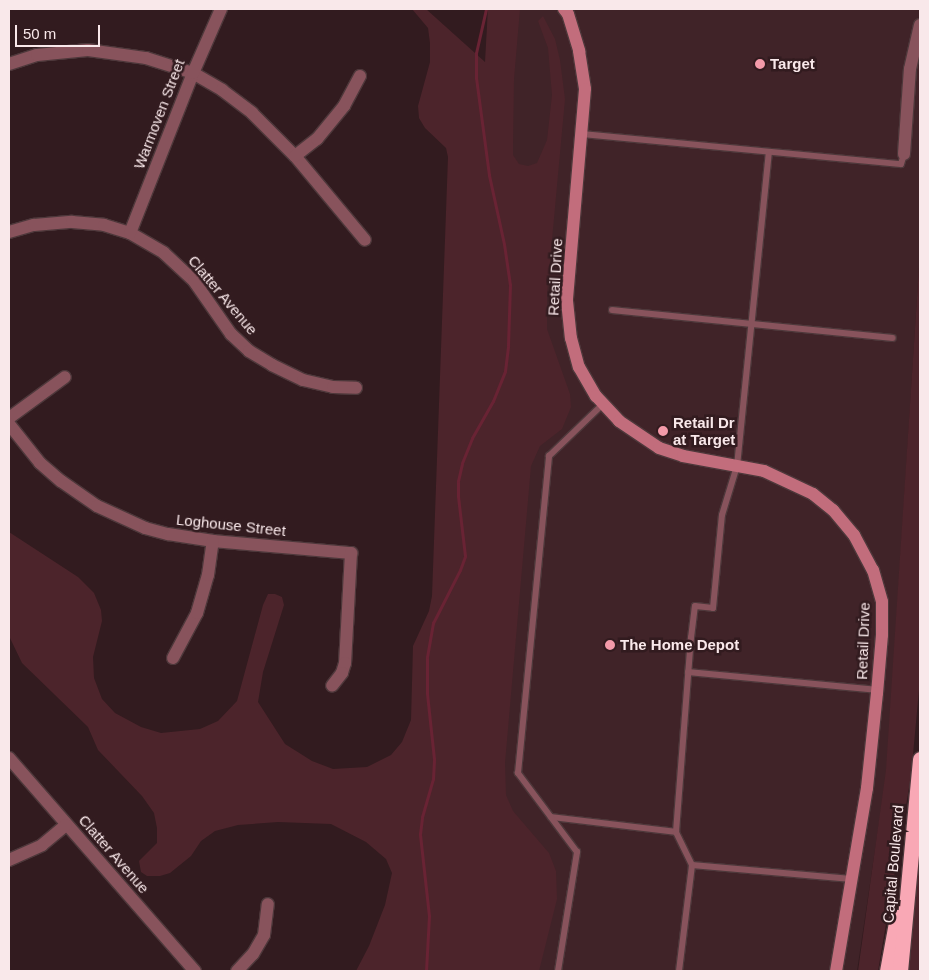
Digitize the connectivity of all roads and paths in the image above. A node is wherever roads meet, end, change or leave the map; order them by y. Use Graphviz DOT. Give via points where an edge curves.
graph roads {
  1 [pos="221,9"];
  2 [pos="569,11"];
  3 [pos="920,26"];
  4 [pos="9,64"];
  5 [pos="192,73"];
  6 [pos="360,76"];
  7 [pos="582,134"];
  8 [pos="769,153"];
  9 [pos="904,154"];
  10 [pos="295,156"];
  11 [pos="9,232"];
  12 [pos="130,233"];
  13 [pos="365,240"];
  14 [pos="612,310"];
  15 [pos="752,325"];
  16 [pos="893,338"];
  17 [pos="65,377"];
  18 [pos="356,388"];
  19 [pos="603,404"];
  20 [pos="9,418"];
  21 [pos="9,424"];
  22 [pos="737,466"];
  23 [pos="213,541"];
  24 [pos="173,658"];
  25 [pos="688,672"];
  26 [pos="332,686"];
  27 [pos="878,690"];
  28 [pos="9,758"];
  29 [pos="920,759"];
  30 [pos="915,812"];
  31 [pos="551,817"];
  32 [pos="66,825"];
  33 [pos="676,832"];
  34 [pos="9,860"];
  35 [pos="692,865"];
  36 [pos="851,879"];
  37 [pos="268,904"];
  38 [pos="195,971"];
  39 [pos="237,971"];
  40 [pos="558,971"];
  41 [pos="679,971"];
  42 [pos="836,971"];
  43 [pos="887,971"];
  44 [pos="900,971"];
  1 -- 5 [label="street, Warmoven Street"];
  2 -- 7 [label="street, Retail Drive" via="585,89"];
  3 -- 9 [label="street" via="910,69"];
  4 -- 5 [label="street" via="37,55 88,50 146,58"];
  5 -- 10 [label="street" via="252,113"];
  5 -- 12 [label="street, Warmoven Street"];
  6 -- 10 [label="street" via="344,106 318,138"];
  7 -- 8 [label="lane"];
  7 -- 19 [label="street, Retail Drive" via="567,301 571,338 579,367"];
  8 -- 9 [label="lane" via="901,164"];
  8 -- 15 [label="lane"];
  10 -- 13 [label="street"];
  11 -- 12 [label="street, Clatter Avenue" via="34,225 72,222 104,225"];
  12 -- 18 [label="street, Clatter Avenue" via="164,252 194,281 231,334 249,351 303,380"];
  14 -- 15 [label="lane"];
  15 -- 16 [label="lane"];
  15 -- 22 [label="lane"];
  17 -- 20 [label="street"];
  19 -- 22 [label="street, Retail Drive" via="619,421 659,448"];
  19 -- 31 [label="lane" via="549,456 518,773"];
  21 -- 23 [label="street, Loghouse Street" via="40,463 97,506 145,528"];
  22 -- 25 [label="lane" via="722,515 713,608 695,606"];
  22 -- 27 [label="street, Retail Drive" via="764,471 813,494 833,510 864,552 882,602"];
  23 -- 24 [label="street" via="208,575 197,612"];
  23 -- 26 [label="street, Loghouse Street" via="351,553 345,663 342,674"];
  25 -- 27 [label="lane"];
  25 -- 33 [label="lane"];
  27 -- 36 [label="street, Retail Drive" via="867,788"];
  28 -- 32 [label="street, Clatter Avenue"];
  29 -- 30 [label="highway, Capital Boulevard"];
  30 -- 43 [label="highway"];
  30 -- 44 [label="highway, Capital Boulevard"];
  31 -- 33 [label="lane"];
  31 -- 40 [label="lane" via="578,852"];
  32 -- 34 [label="street" via="42,844"];
  32 -- 38 [label="street, Clatter Avenue"];
  33 -- 35 [label="lane"];
  35 -- 36 [label="lane"];
  35 -- 41 [label="lane"];
  36 -- 42 [label="street, Retail Drive"];
  37 -- 39 [label="street" via="264,935 253,954"];
}
